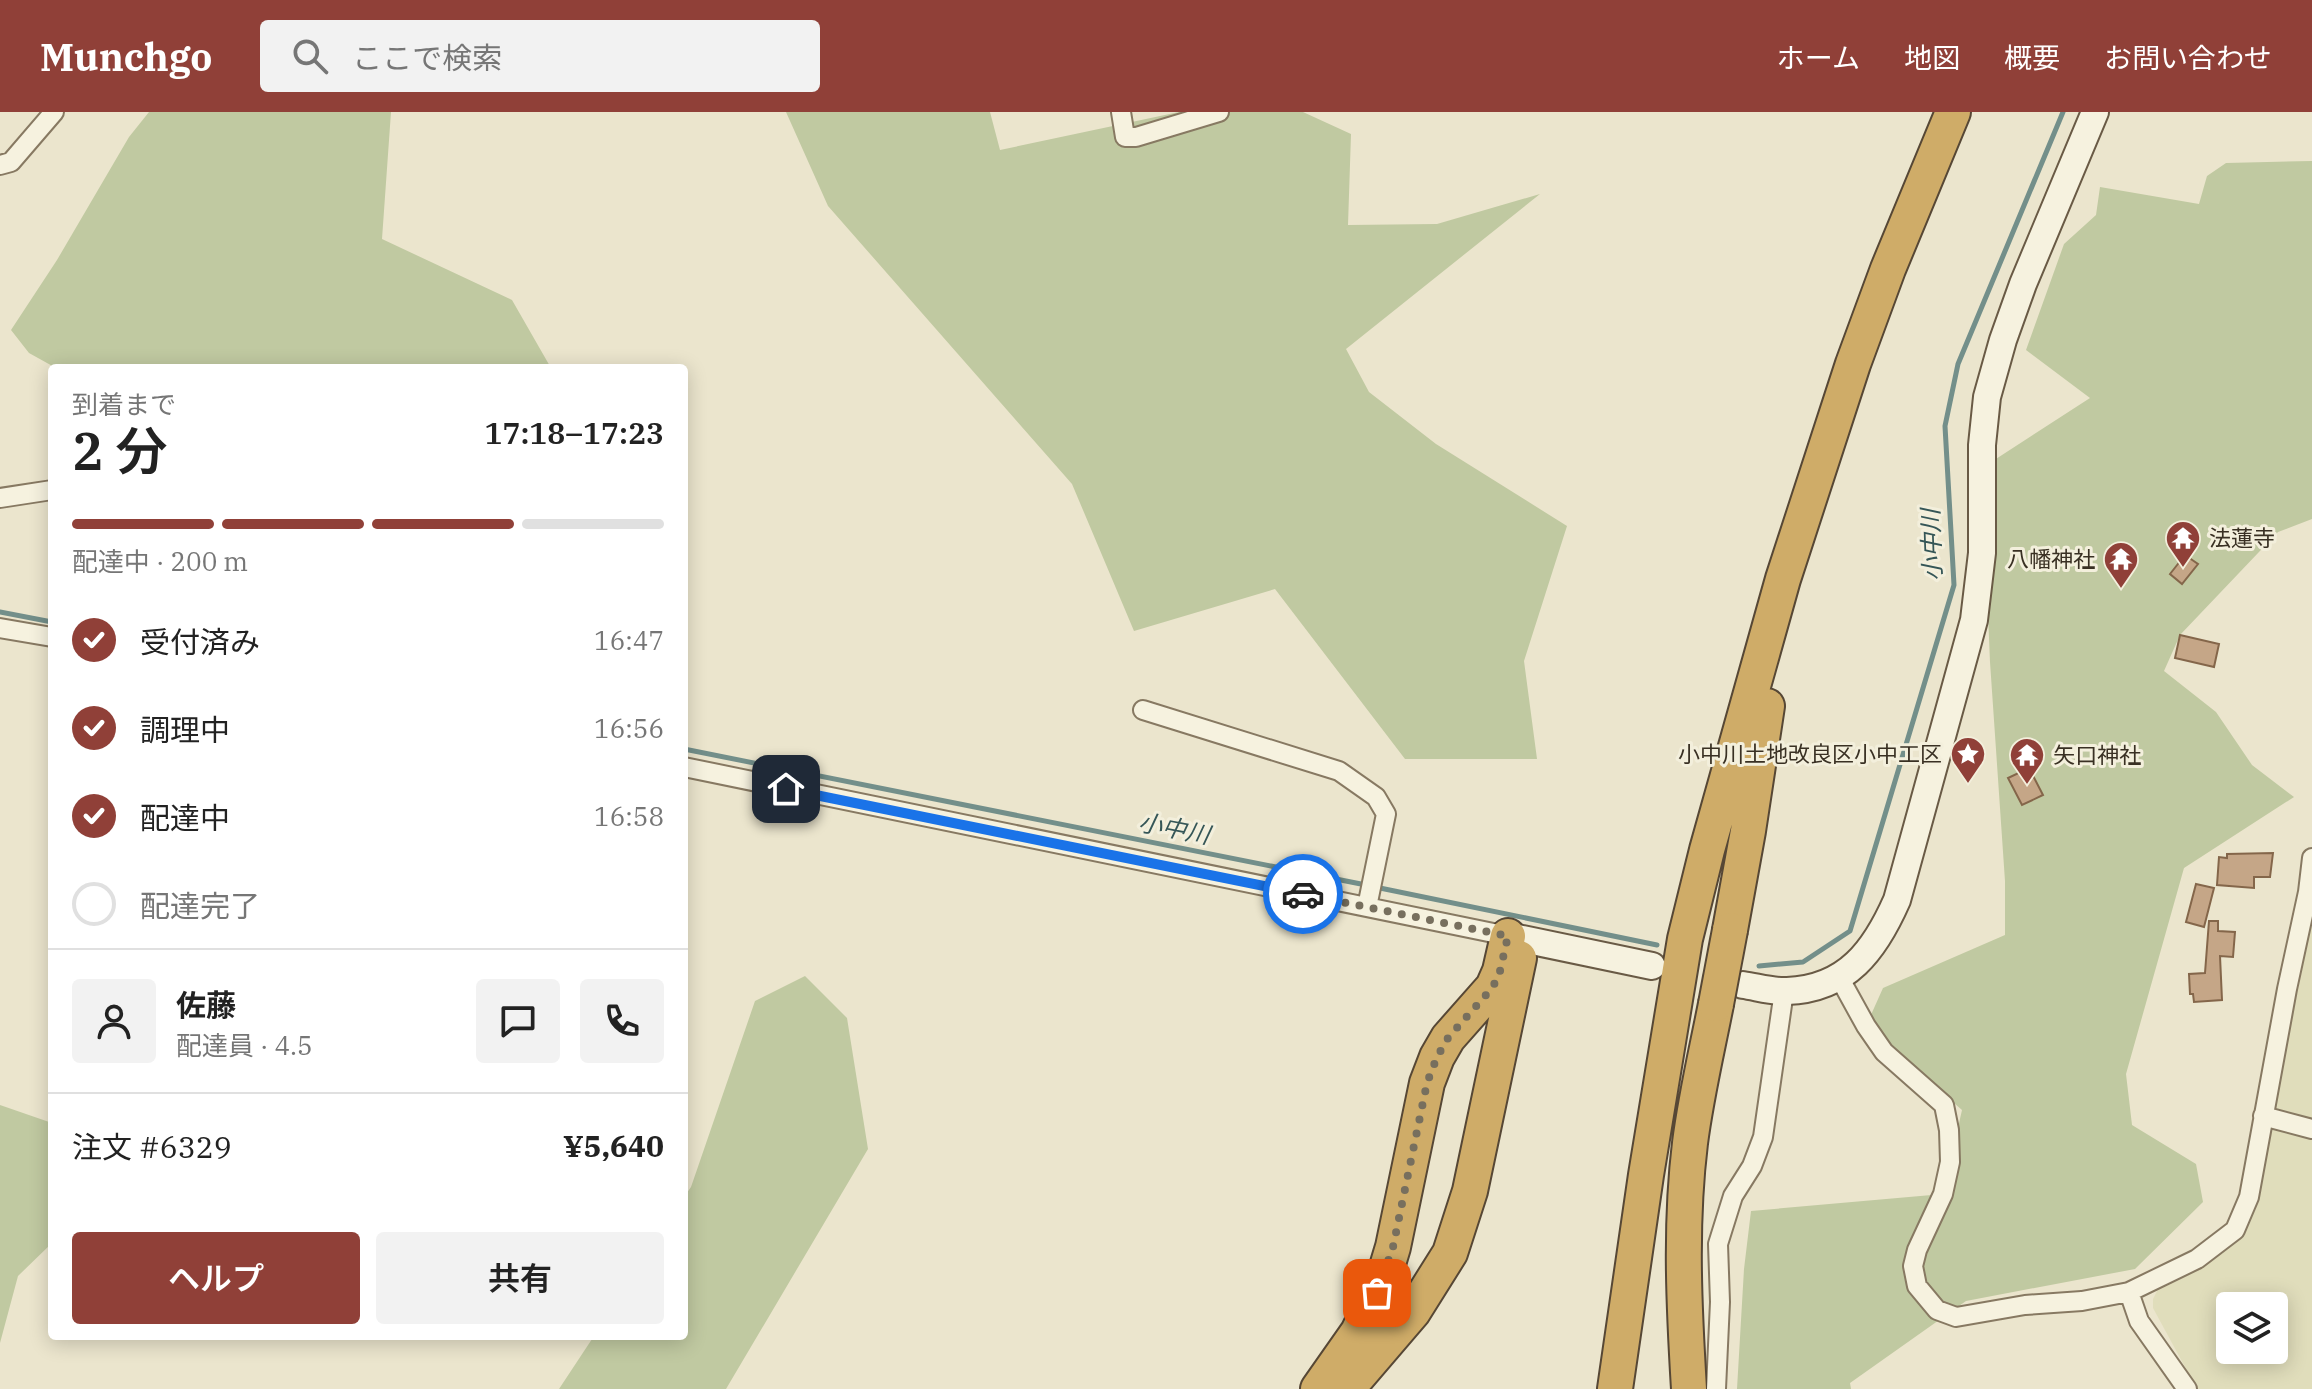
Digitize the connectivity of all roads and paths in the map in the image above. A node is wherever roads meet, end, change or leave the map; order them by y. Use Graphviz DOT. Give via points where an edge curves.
graph roads {
  1 [pos="54,112"];
  2 [pos="1121,112"];
  3 [pos="1219,112"];
  4 [pos="1953,112"];
  5 [pos="1966,112"];
  6 [pos="2095,112"];
  7 [pos="0,165"];
  8 [pos="48,491"];
  9 [pos="0,498"];
  10 [pos="0,628"];
  11 [pos="48,636"];
  12 [pos="1770,690"];
  13 [pos="1143,710"];
  14 [pos="688,768"];
  15 [pos="2312,858"];
  16 [pos="1368,902"];
  17 [pos="1516,937"];
  18 [pos="1685,939"];
  19 [pos="1652,966"];
  20 [pos="1839,977"];
  21 [pos="1784,991"];
  22 [pos="1729,994"];
  23 [pos="2263,1116"];
  24 [pos="2312,1129"];
  25 [pos="2129,1292"];
  26 [pos="1318,1389"];
  27 [pos="1347,1389"];
  28 [pos="1593,1389"];
  29 [pos="1615,1389"];
  30 [pos="1629,1389"];
  31 [pos="1689,1389"];
  32 [pos="1716,1389"];
  33 [pos="2187,1389"];
  1 -- 7 [label="street" via="11,162"];
  2 -- 3 [label="street" via="1125,137"];
  4 -- 18 [label="highway" via="1888,269 1816,474"];
  5 -- 12 [label="highway" via="1849,419"];
  6 -- 20 [label="street" via="2023,284 1987,397 1982,553 1974,620 1897,900 1864,958"];
  8 -- 9 [label="street"];
  10 -- 11 [label="street"];
  12 -- 22 [label="highway, bridge" via="1730,930"];
  12 -- 30 [label="highway" via="1696,958 1656,1166"];
  13 -- 16 [label="street" via="1339,771 1376,797 1386,814"];
  14 -- 16 [label="street"];
  15 -- 23 [label="street"];
  16 -- 17 [label="street"];
  17 -- 19 [label="street"];
  17 -- 26 [label="highway" via="1493,987 1437,1057 1384,1277 1358,1332"];
  17 -- 27 [label="highway" via="1470,1191 1454,1243 1413,1312"];
  18 -- 28 [label="highway" via="1658,1047"];
  18 -- 29 [label="highway"];
  20 -- 21 [label="street" via="1824,985"];
  20 -- 25 [label="street" via="1884,1052 1944,1105 1950,1162 1943,1194 1913,1266 1917,1286 1937,1310 1956,1317"];
  21 -- 22 [label="street"];
  21 -- 32 [label="street" via="1763,1137 1733,1196 1718,1244"];
  22 -- 31 [label="highway" via="1690,1142 1684,1217"];
  23 -- 24 [label="street"];
  23 -- 25 [label="street" via="2249,1197 2235,1230 2197,1259"];
  25 -- 33 [label="street" via="2139,1321"];
}
